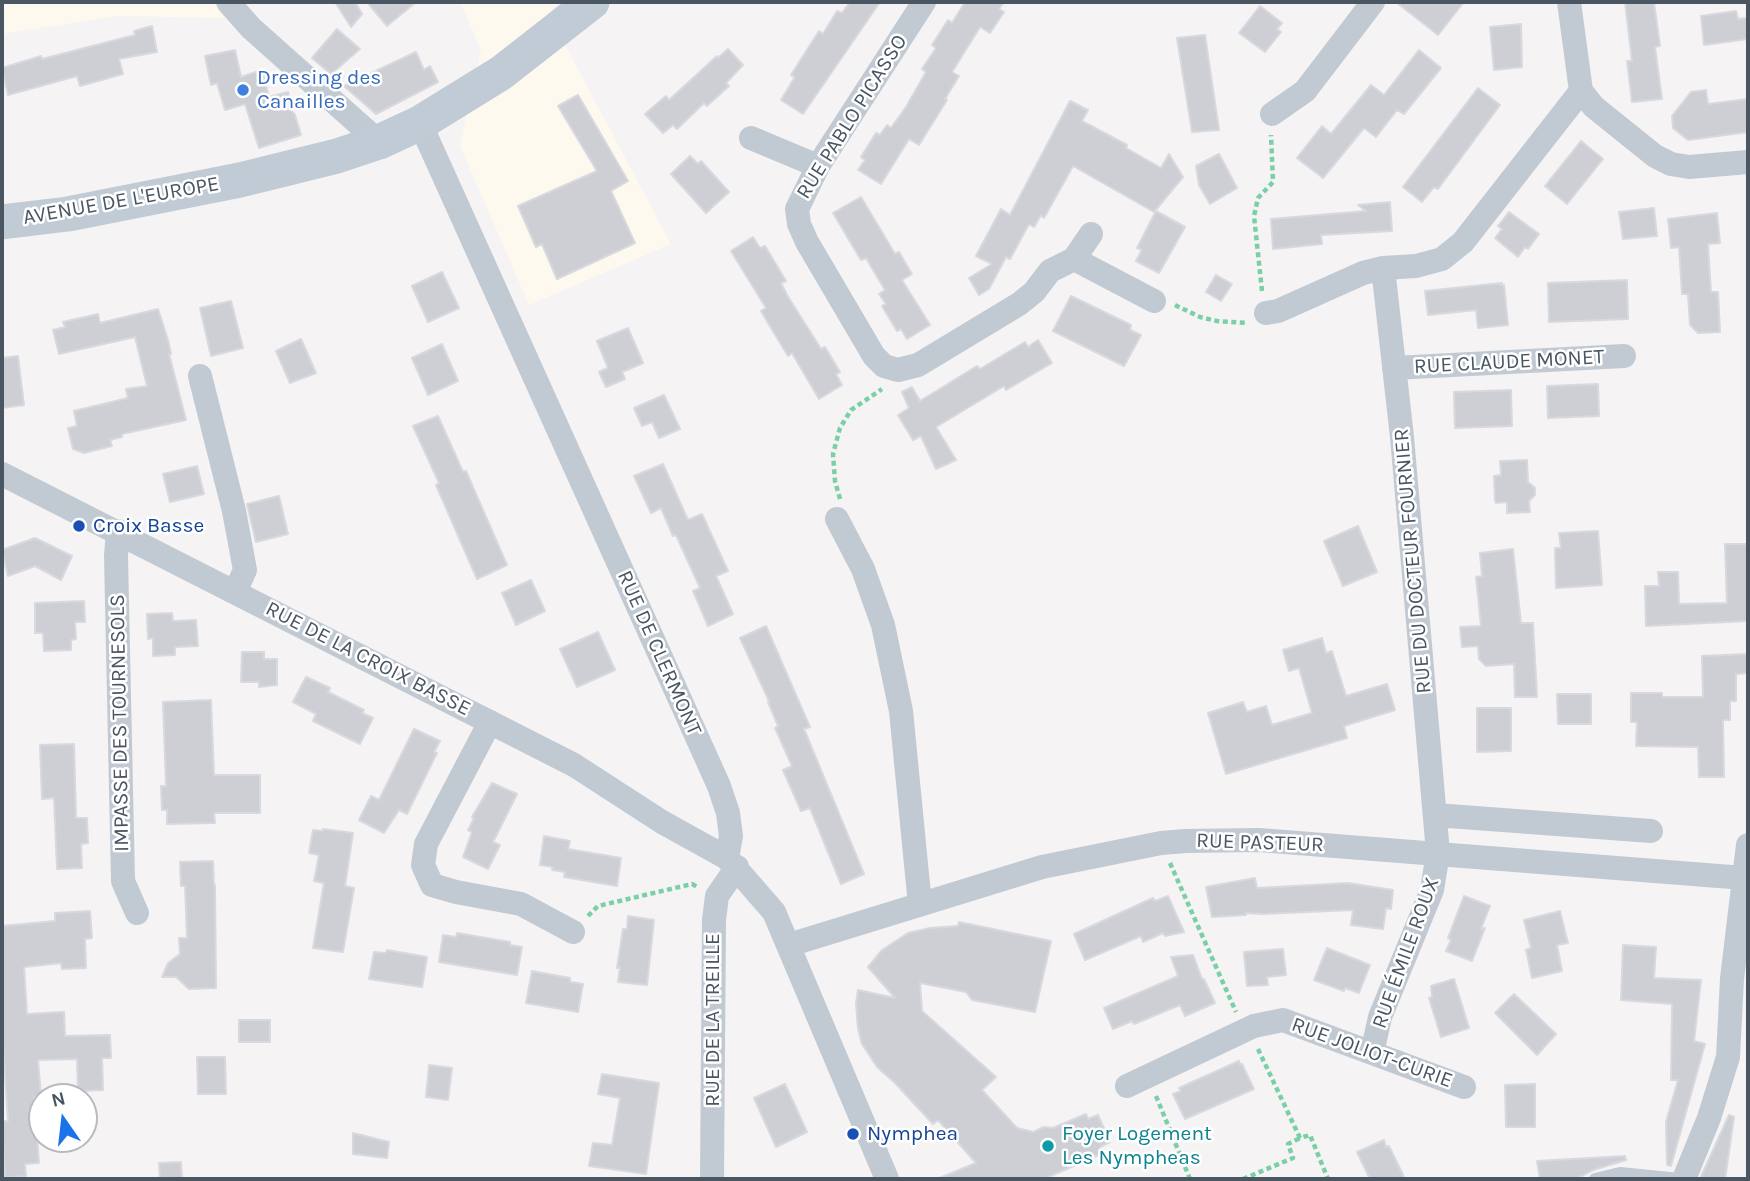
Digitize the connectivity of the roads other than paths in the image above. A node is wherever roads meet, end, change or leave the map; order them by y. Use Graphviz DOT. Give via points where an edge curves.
graph roads {
  1 [pos="228,2"];
  2 [pos="592,2"];
  3 [pos="924,2"];
  4 [pos="1373,2"];
  5 [pos="1569,2"];
  6 [pos="1581,91"];
  7 [pos="1272,114"];
  8 [pos="420,123"];
  9 [pos="751,138"];
  10 [pos="379,142"];
  11 [pos="1748,162"];
  12 [pos="818,166"];
  13 [pos="240,180"];
  14 [pos="2,199"];
  15 [pos="2,222"];
  16 [pos="1091,234"];
  17 [pos="1074,259"];
  18 [pos="1383,268"];
  19 [pos="1154,301"];
  20 [pos="1266,313"];
  21 [pos="1625,356"];
  22 [pos="1394,368"];
  23 [pos="200,376"];
  24 [pos="2,474"];
  25 [pos="837,519"];
  26 [pos="118,531"];
  27 [pos="235,592"];
  28 [pos="490,722"];
  29 [pos="1435,815"];
  30 [pos="1651,831"];
  31 [pos="1748,845"];
  32 [pos="1438,853"];
  33 [pos="732,862"];
  34 [pos="1744,878"];
  35 [pos="920,905"];
  36 [pos="136,913"];
  37 [pos="573,932"];
  38 [pos="789,944"];
  39 [pos="1740,979"];
  40 [pos="1372,1053"];
  41 [pos="1138,1081"];
  42 [pos="1464,1087"];
  43 [pos="712,1179"];
  44 [pos="887,1179"];
  45 [pos="1595,1179"];
  46 [pos="1682,1179"];
  1 -- 10 [label="street"];
  2 -- 8 [label="main road, AVENUE DE L'EUROPE" via="501,72"];
  3 -- 12 [label="street, RUE PABLO PICASSO"];
  4 -- 7 [label="street" via="1305,91"];
  5 -- 6 [label="street"];
  6 -- 11 [label="street" via="1594,107 1671,164"];
  6 -- 18 [label="street" via="1463,242 1442,259"];
  8 -- 10 [label="main road, AVENUE DE L'EUROPE"];
  8 -- 33 [label="street, RUE DE CLERMONT" via="719,786 728,813"];
  9 -- 12 [label="street"];
  10 -- 13 [label="main road, AVENUE DE L'EUROPE"];
  12 -- 17 [label="street, RUE PABLO PICASSO" via="797,208 799,224 884,366 898,370 918,365 1020,304 1050,271"];
  13 -- 14 [label="main road, AVENUE DE L'EUROPE"];
  13 -- 15 [label="main road, AVENUE DE L'EUROPE" via="68,214"];
  16 -- 17 [label="street, RUE PABLO PICASSO"];
  17 -- 19 [label="street"];
  18 -- 20 [label="street"];
  18 -- 22 [label="street, RUE DU DOCTEUR FOURNIER"];
  21 -- 22 [label="street, RUE CLAUDE MONET"];
  22 -- 29 [label="street, RUE DU DOCTEUR FOURNIER"];
  23 -- 27 [label="street" via="245,570"];
  24 -- 26 [label="street, RUE DE LA CROIX BASSE"];
  25 -- 35 [label="street" via="863,569 883,625 901,711"];
  26 -- 27 [label="street, RUE DE LA CROIX BASSE"];
  26 -- 36 [label="street, IMPASSE DES TOURNESOLS" via="123,881"];
  27 -- 28 [label="street, RUE DE LA CROIX BASSE"];
  28 -- 33 [label="street, RUE DE LA CROIX BASSE" via="574,765"];
  28 -- 37 [label="street" via="426,844 423,865 432,885 521,904"];
  29 -- 30 [label="street"];
  29 -- 32 [label="street, RUE DU DOCTEUR FOURNIER"];
  31 -- 34 [label="street"];
  32 -- 34 [label="street, RUE PASTEUR"];
  32 -- 35 [label="street, RUE PASTEUR" via="1259,839 1161,843 1042,867"];
  32 -- 40 [label="street, RUE ÉMILE ROUX" via="1432,890 1380,1017"];
  33 -- 38 [label="street" via="774,912"];
  33 -- 43 [label="street, RUE DE LA TREILLE" via="717,896 714,920"];
  34 -- 39 [label="street"];
  35 -- 38 [label="street, RUE PASTEUR"];
  38 -- 44 [label="street"];
  39 -- 46 [label="street" via="1728,1057 1709,1118"];
  40 -- 41 [label="street, RUE JOLIOT-CURIE" via="1283,1020 1254,1026"];
  40 -- 42 [label="street, RUE JOLIOT-CURIE"];
  45 -- 46 [label="lane" via="1620,1173"];
}
